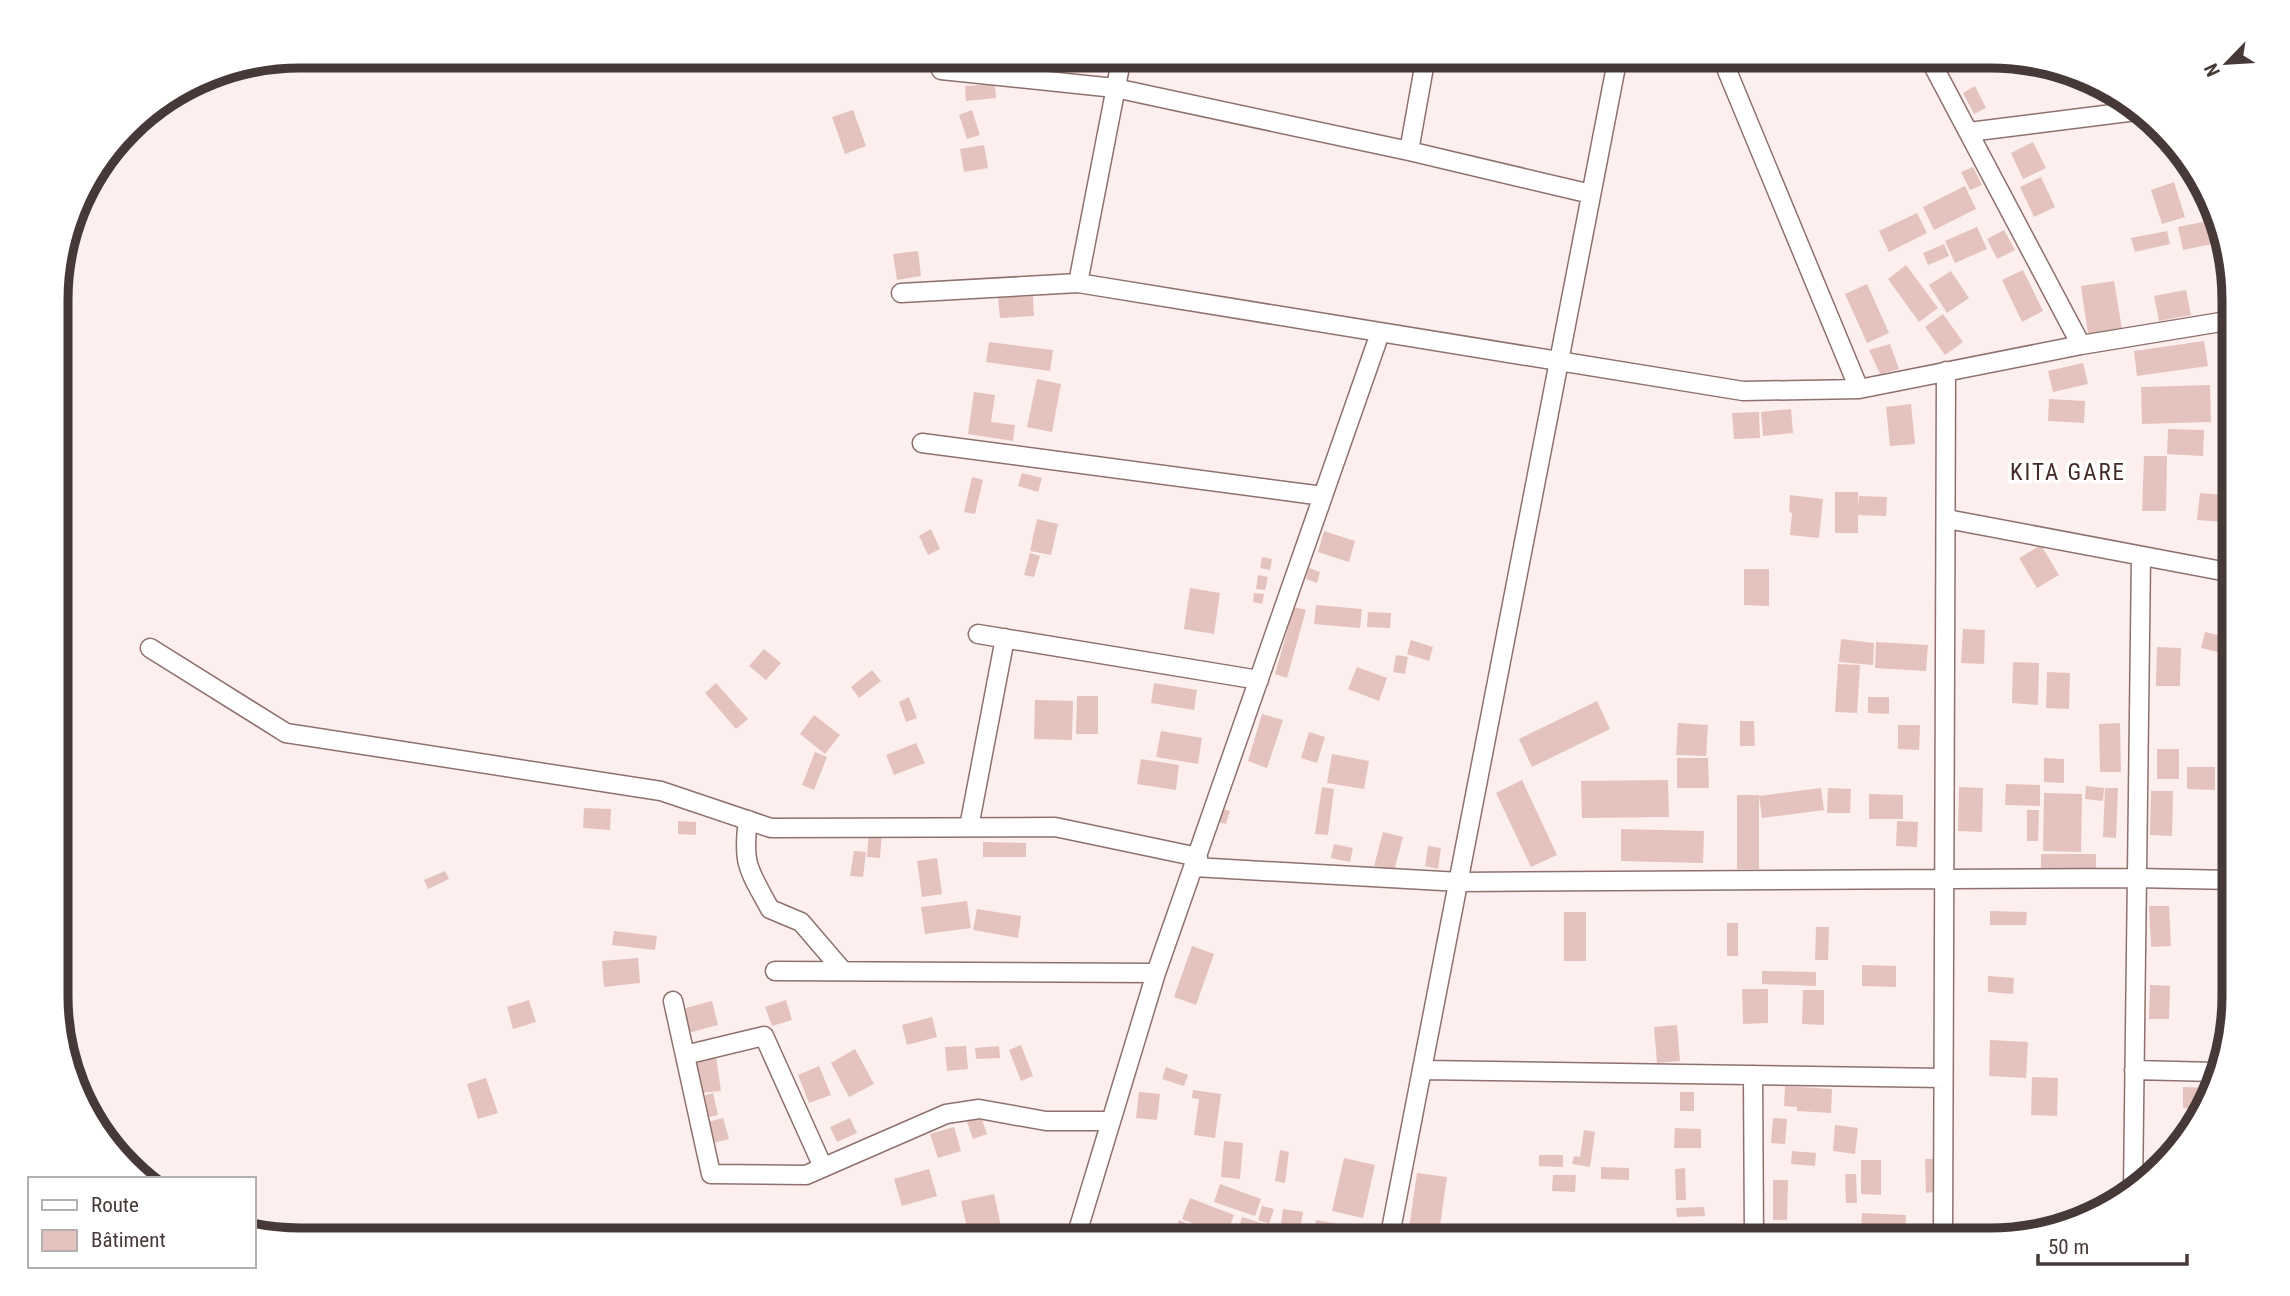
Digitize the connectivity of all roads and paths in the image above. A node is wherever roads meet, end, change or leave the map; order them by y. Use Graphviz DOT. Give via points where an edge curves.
graph roads {
  1 [pos="1119,68"];
  2 [pos="1424,68"];
  3 [pos="1616,68"];
  4 [pos="1726,68"];
  5 [pos="1934,68"];
  6 [pos="941,71"];
  7 [pos="1115,88"];
  8 [pos="2126,112"];
  9 [pos="1969,132"];
  10 [pos="1409,151"];
  11 [pos="1591,194"];
  12 [pos="1078,282"];
  13 [pos="901,293"];
  14 [pos="2221,322"];
  15 [pos="1380,332"];
  16 [pos="2081,345"];
  17 [pos="1559,363"];
  18 [pos="1947,372"];
  19 [pos="1859,389"];
  20 [pos="922,443"];
  21 [pos="1323,496"];
  22 [pos="1947,519"];
  23 [pos="2141,556"];
  24 [pos="2221,571"];
  25 [pos="978,634"];
  26 [pos="1005,638"];
  27 [pos="150,648"];
  28 [pos="1259,680"];
  29 [pos="748,820"];
  30 [pos="969,827"];
  31 [pos="1196,862"];
  32 [pos="2136,878"];
  33 [pos="1944,879"];
  34 [pos="2221,880"];
  35 [pos="1460,882"];
  36 [pos="775,971"];
  37 [pos="843,971"];
  38 [pos="1157,973"];
  39 [pos="673,1001"];
  40 [pos="685,1055"];
  41 [pos="1423,1070"];
  42 [pos="2134,1070"];
  43 [pos="2208,1072"];
  44 [pos="1753,1075"];
  45 [pos="1943,1078"];
  46 [pos="1111,1121"];
  47 [pos="823,1167"];
  48 [pos="2133,1178"];
  49 [pos="1392,1227"];
  50 [pos="1754,1227"];
  51 [pos="1943,1227"];
  52 [pos="1079,1228"];
  1 -- 7 [label="street"];
  2 -- 10 [label="street"];
  3 -- 11 [label="street"];
  4 -- 19 [label="street"];
  5 -- 9 [label="street"];
  6 -- 7 [label="street"];
  7 -- 10 [label="street"];
  7 -- 12 [label="street"];
  8 -- 9 [label="street"];
  9 -- 16 [label="street"];
  10 -- 11 [label="street"];
  11 -- 17 [label="street"];
  12 -- 13 [label="street"];
  12 -- 15 [label="street"];
  14 -- 16 [label="street"];
  15 -- 17 [label="street"];
  15 -- 21 [label="street"];
  16 -- 18 [label="street"];
  17 -- 19 [label="street" via="1743,391"];
  17 -- 35 [label="street"];
  18 -- 19 [label="street"];
  18 -- 22 [label="street"];
  20 -- 21 [label="street"];
  21 -- 28 [label="street"];
  22 -- 23 [label="street"];
  22 -- 33 [label="street"];
  23 -- 24 [label="street"];
  23 -- 32 [label="street"];
  25 -- 26 [label="street"];
  26 -- 28 [label="street"];
  26 -- 30 [label="street"];
  27 -- 29 [label="street" via="286,733 661,791"];
  28 -- 31 [label="street"];
  29 -- 30 [label="street" via="771,828"];
  29 -- 37 [label="street" via="744,850 749,871 770,909 801,922"];
  30 -- 31 [label="street" via="1055,827"];
  31 -- 35 [label="street"];
  31 -- 38 [label="street"];
  32 -- 33 [label="street"];
  32 -- 34 [label="street"];
  32 -- 42 [label="street"];
  33 -- 35 [label="street"];
  33 -- 45 [label="street"];
  35 -- 41 [label="street"];
  36 -- 37 [label="street"];
  37 -- 38 [label="street"];
  38 -- 46 [label="street"];
  39 -- 40 [label="street"];
  40 -- 47 [label="street" via="764,1036"];
  40 -- 47 [label="street" via="711,1174 806,1175"];
  41 -- 44 [label="street"];
  41 -- 49 [label="street"];
  42 -- 43 [label="street"];
  42 -- 48 [label="street"];
  44 -- 45 [label="street"];
  44 -- 50 [label="street"];
  45 -- 51 [label="street"];
  46 -- 47 [label="street" via="1045,1121 979,1109 946,1114"];
  46 -- 52 [label="street"];
}
